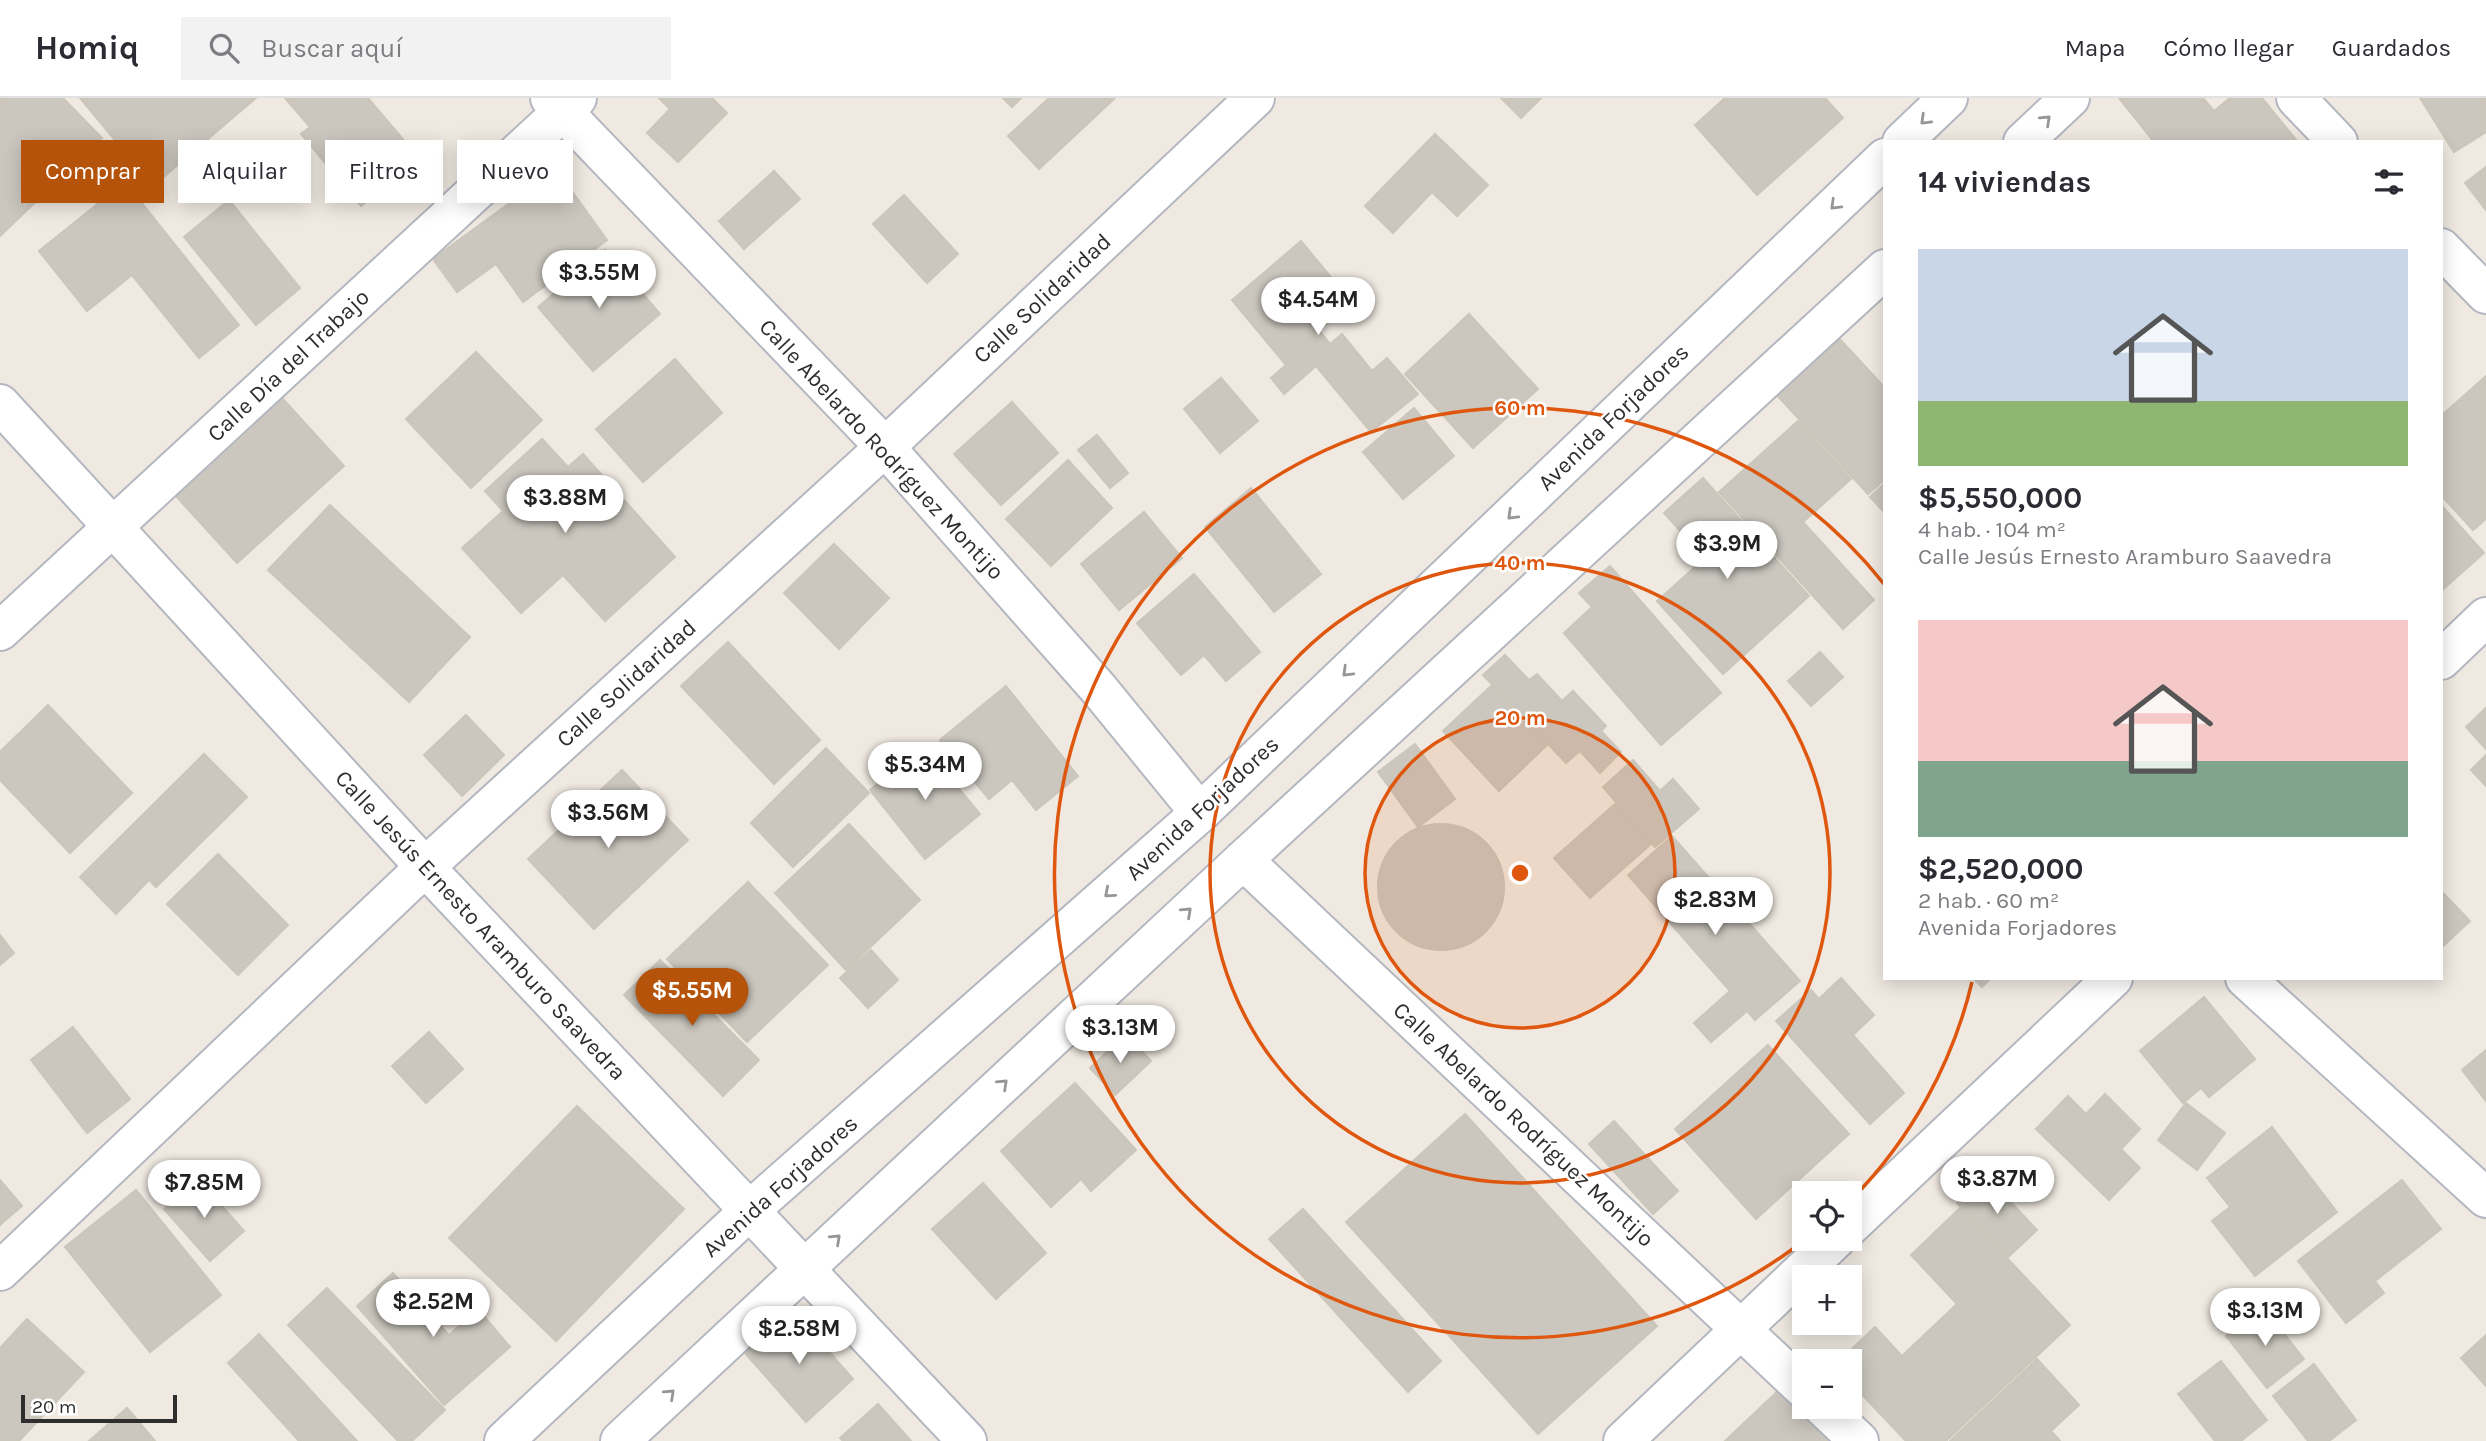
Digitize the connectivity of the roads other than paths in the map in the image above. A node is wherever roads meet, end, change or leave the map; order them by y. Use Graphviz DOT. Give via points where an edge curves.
graph roads {
  1 [pos="1255,98"];
  2 [pos="1948,98"];
  3 [pos="2070,98"];
  4 [pos="2296,98"];
  5 [pos="563,102"];
  6 [pos="1904,140"];
  7 [pos="2025,140"];
  8 [pos="2337,140"];
  9 [pos="1883,160"];
  10 [pos="2443,250"];
  11 [pos="1883,271"];
  12 [pos="2486,294"];
  13 [pos="0,404"];
  14 [pos="885,447"];
  15 [pos="113,527"];
  16 [pos="2486,617"];
  17 [pos="0,631"];
  18 [pos="2443,658"];
  19 [pos="1200,813"];
  20 [pos="1243,860"];
  21 [pos="425,867"];
  22 [pos="2111,980"];
  23 [pos="2247,980"];
  24 [pos="2486,1198"];
  25 [pos="750,1210"];
  26 [pos="1862,1216"];
  27 [pos="1823,1251"];
  28 [pos="804,1269"];
  29 [pos="0,1270"];
  30 [pos="1741,1329"];
  31 [pos="1792,1378"];
  32 [pos="1836,1419"];
  33 [pos="504,1441"];
  34 [pos="620,1441"];
  35 [pos="967,1441"];
  36 [pos="1623,1441"];
  37 [pos="1859,1441"];
  1 -- 14 [label="street, Calle Solidaridad"];
  2 -- 6 [label="street, one-way"];
  7 -- 3 [label="street, one-way"];
  4 -- 8 [label="street"];
  5 -- 14 [label="street, Calle Abelardo Rodríguez Montijo"];
  5 -- 15 [label="street, Calle Día del Trabajo"];
  9 -- 19 [label="street, Avenida Forjadores, one-way"];
  10 -- 12 [label="street"];
  11 -- 20 [label="street"];
  13 -- 15 [label="street, Calle Jesús Ernesto Aramburo Saavedra"];
  14 -- 19 [label="street, Calle Abelardo Rodríguez Montijo" via="1098,688"];
  14 -- 21 [label="street, Calle Solidaridad"];
  15 -- 17 [label="street, Calle Día del Trabajo"];
  15 -- 21 [label="street, Calle Jesús Ernesto Aramburo Saavedra"];
  16 -- 18 [label="street"];
  19 -- 25 [label="street, Avenida Forjadores, one-way"];
  28 -- 20 [label="street, one-way"];
  20 -- 30 [label="street, Calle Abelardo Rodríguez Montijo"];
  21 -- 25 [label="street, Calle Jesús Ernesto Aramburo Saavedra"];
  21 -- 29 [label="street, Calle Solidaridad"];
  22 -- 26 [label="street"];
  23 -- 24 [label="street"];
  25 -- 28 [label="street, Calle Jesús Ernesto Aramburo Saavedra"];
  25 -- 33 [label="street, Avenida Forjadores"];
  27 -- 30 [label="street"];
  34 -- 28 [label="street, one-way"];
  28 -- 35 [label="street, Calle Jesús Ernesto Aramburo Saavedra"];
  30 -- 31 [label="street, Calle Abelardo Rodríguez Montijo"];
  30 -- 36 [label="street"];
  32 -- 37 [label="street"];
}
